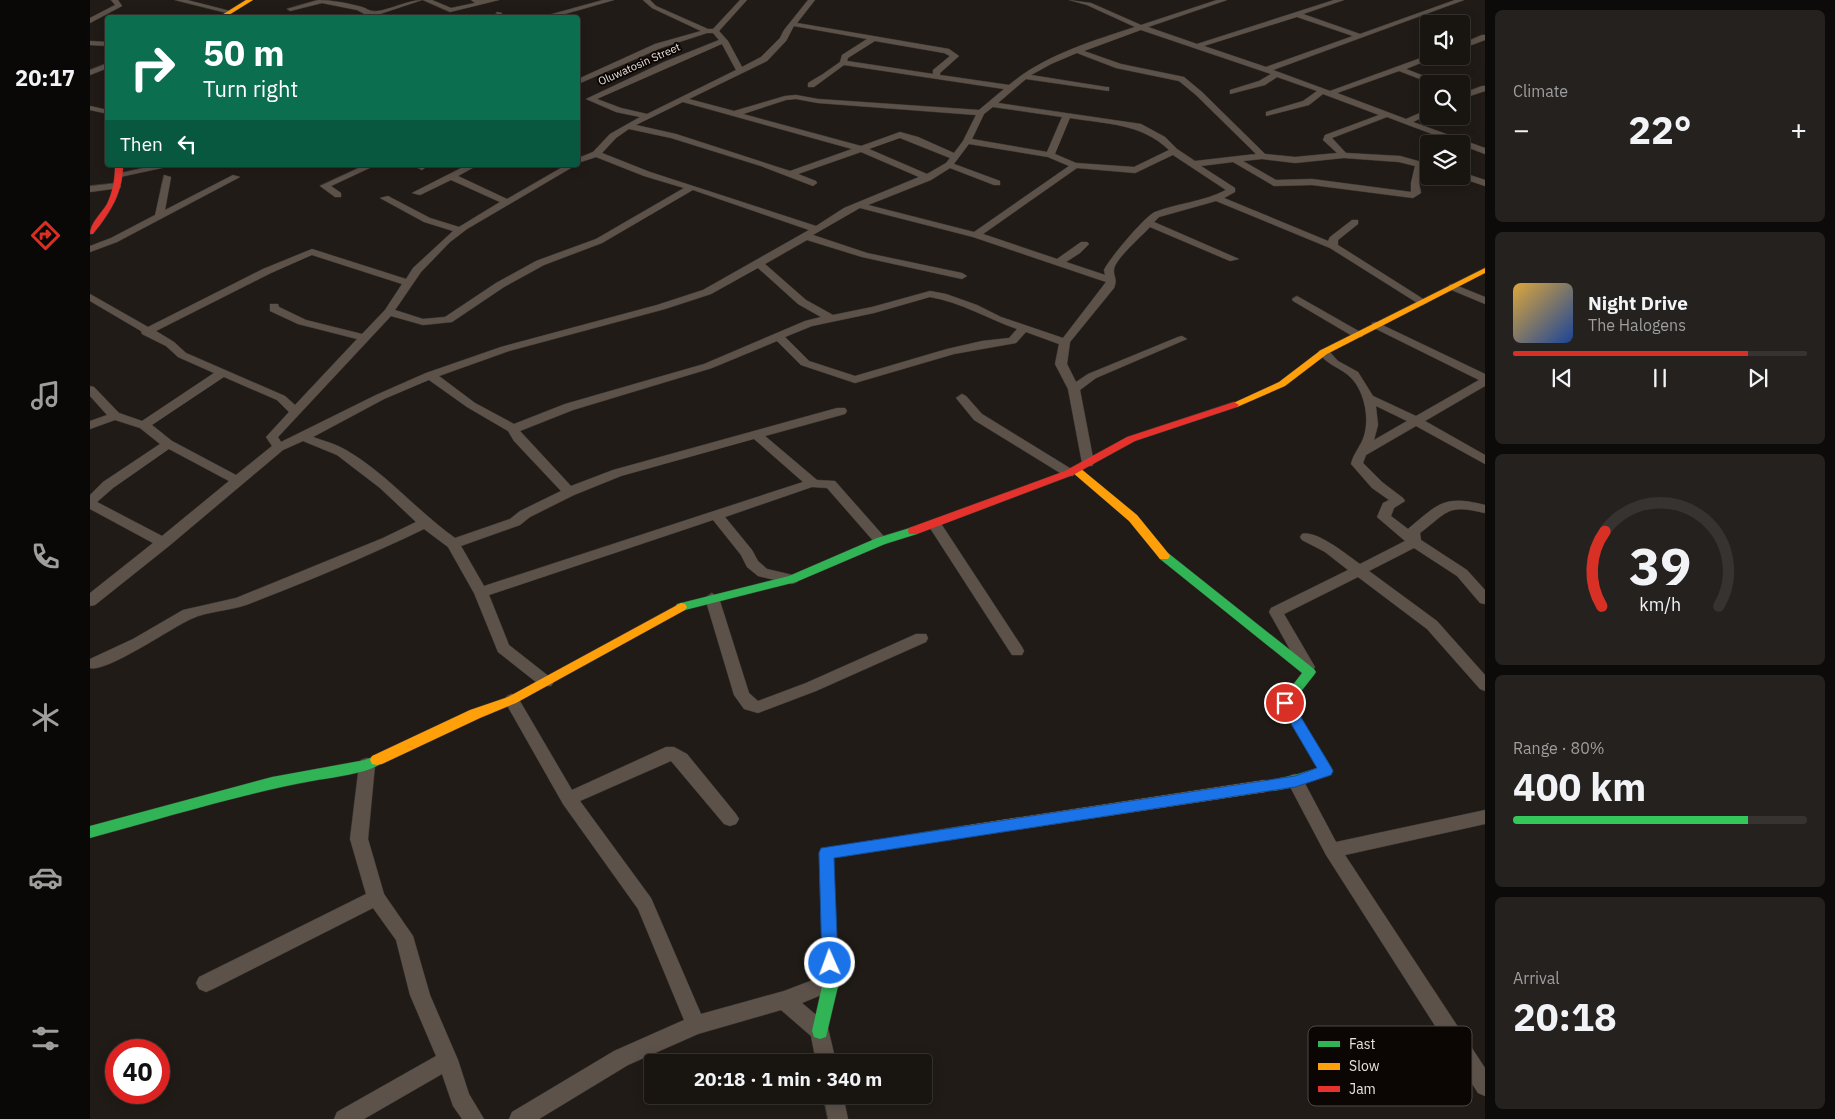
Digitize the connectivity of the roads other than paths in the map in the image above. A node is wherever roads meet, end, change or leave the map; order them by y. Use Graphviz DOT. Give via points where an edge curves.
graph roads {
  1 [pos="114,0"];
  2 [pos="179,0"];
  3 [pos="250,0"];
  4 [pos="322,0"];
  5 [pos="419,0"];
  6 [pos="426,0"];
  7 [pos="474,0"];
  8 [pos="496,0"];
  9 [pos="611,0"];
  10 [pos="646,0"];
  11 [pos="744,0"];
  12 [pos="812,0"];
  13 [pos="1072,0"];
  14 [pos="1103,0"];
  15 [pos="1221,0"];
  16 [pos="1341,0"];
  17 [pos="1460,0"];
  18 [pos="569,1"];
  19 [pos="482,3"];
  20 [pos="1089,4"];
  21 [pos="588,6"];
  22 [pos="290,9"];
  23 [pos="90,12"];
  24 [pos="102,14"];
  25 [pos="223,14"];
  26 [pos="1296,14"];
  27 [pos="372,15"];
  28 [pos="378,15"];
  29 [pos="552,15"];
  30 [pos="90,21"];
  31 [pos="793,24"];
  32 [pos="1140,27"];
  33 [pos="711,31"];
  34 [pos="1359,36"];
  35 [pos="1485,37"];
  36 [pos="872,39"];
  37 [pos="724,41"];
  38 [pos="90,43"];
  39 [pos="1470,43"];
  40 [pos="105,44"];
  41 [pos="1195,47"];
  42 [pos="1078,51"];
  43 [pos="1420,61"];
  44 [pos="843,62"];
  45 [pos="105,66"];
  46 [pos="1400,69"];
  47 [pos="1266,70"];
  48 [pos="741,72"];
  49 [pos="90,73"];
  50 [pos="1275,75"];
  51 [pos="1024,76"];
  52 [pos="1420,76"];
  53 [pos="937,77"];
  54 [pos="580,81"];
  55 [pos="811,85"];
  56 [pos="1011,88"];
  57 [pos="1485,88"];
  58 [pos="1106,89"];
  59 [pos="1233,92"];
  60 [pos="1470,92"];
  61 [pos="1325,93"];
  62 [pos="681,99"];
  63 [pos="991,104"];
  64 [pos="91,108"];
  65 [pos="105,112"];
  66 [pos="980,113"];
  67 [pos="732,114"];
  68 [pos="1269,114"];
  69 [pos="1386,115"];
  70 [pos="1420,115"];
  71 [pos="647,116"];
  72 [pos="1067,116"];
  73 [pos="1406,122"];
  74 [pos="628,126"];
  75 [pos="967,141"];
  76 [pos="862,149"];
  77 [pos="1485,151"];
  78 [pos="1174,152"];
  79 [pos="596,154"];
  80 [pos="1050,155"];
  81 [pos="1344,155"];
  82 [pos="1262,156"];
  83 [pos="956,157"];
  84 [pos="1234,159"];
  85 [pos="580,160"];
  86 [pos="1193,164"];
  87 [pos="1075,165"];
  88 [pos="1420,165"];
  89 [pos="949,166"];
  90 [pos="151,167"];
  91 [pos="353,167"];
  92 [pos="367,167"];
  93 [pos="470,167"];
  94 [pos="563,167"];
  95 [pos="120,170"];
  96 [pos="359,170"];
  97 [pos="790,174"];
  98 [pos="451,176"];
  99 [pos="236,177"];
  100 [pos="168,178"];
  101 [pos="928,178"];
  102 [pos="1470,178"];
  103 [pos="1420,180"];
  104 [pos="813,183"];
  105 [pos="997,183"];
  106 [pos="1485,183"];
  107 [pos="117,186"];
  108 [pos="692,187"];
  109 [pos="90,189"];
  110 [pos="416,193"];
  111 [pos="338,195"];
  112 [pos="385,198"];
  113 [pos="1218,198"];
  114 [pos="507,202"];
  115 [pos="858,205"];
  116 [pos="159,215"];
  117 [pos="1355,222"];
  118 [pos="1148,223"];
  119 [pos="816,229"];
  120 [pos="460,230"];
  121 [pos="90,232"];
  122 [pos="976,235"];
  123 [pos="806,236"];
  124 [pos="1084,244"];
  125 [pos="1332,246"];
  126 [pos="90,249"];
  127 [pos="1234,259"];
  128 [pos="1057,262"];
  129 [pos="760,264"];
  130 [pos="1485,270"];
  131 [pos="962,276"];
  132 [pos="1112,281"];
  133 [pos="409,283"];
  134 [pos="1453,287"];
  135 [pos="90,297"];
  136 [pos="1297,300"];
  137 [pos="1485,301"];
  138 [pos="1422,302"];
  139 [pos="274,306"];
  140 [pos="389,312"];
  141 [pos="830,318"];
  142 [pos="1376,325"];
  143 [pos="1023,327"];
  144 [pos="146,332"];
  145 [pos="1358,335"];
  146 [pos="778,336"];
  147 [pos="365,338"];
  148 [pos="1182,339"];
  149 [pos="1065,342"];
  150 [pos="1324,352"];
  151 [pos="224,372"];
  152 [pos="430,374"];
  153 [pos="1485,379"];
  154 [pos="90,389"];
  155 [pos="1074,389"];
  156 [pos="1368,397"];
  157 [pos="962,398"];
  158 [pos="841,411"];
  159 [pos="296,413"];
  160 [pos="115,416"];
  161 [pos="1415,420"];
  162 [pos="90,425"];
  163 [pos="144,425"];
  164 [pos="513,429"];
  165 [pos="756,434"];
  166 [pos="303,437"];
  167 [pos="168,444"];
  168 [pos="279,447"];
  169 [pos="1359,454"];
  170 [pos="1485,460"];
  171 [pos="1088,463"];
  172 [pos="1073,471"];
  173 [pos="236,480"];
  174 [pos="812,483"];
  175 [pos="569,492"];
  176 [pos="90,503"];
  177 [pos="1485,509"];
  178 [pos="717,516"];
  179 [pos="425,523"];
  180 [pos="934,525"];
  181 [pos="1307,537"];
  182 [pos="881,542"];
  183 [pos="1415,542"];
  184 [pos="164,543"];
  185 [pos="453,544"];
  186 [pos="1359,570"];
  187 [pos="792,579"];
  188 [pos="481,592"];
  189 [pos="712,598"];
  190 [pos="1485,599"];
  191 [pos="90,601"];
  192 [pos="921,638"];
  193 [pos="1017,651"];
  194 [pos="94,664"];
  195 [pos="1310,672"];
  196 [pos="546,682"];
  197 [pos="1485,685"];
  198 [pos="512,700"];
  199 [pos="367,765"];
  200 [pos="1295,781"];
  201 [pos="568,799"];
  202 [pos="1485,817"];
  203 [pos="730,819"];
  204 [pos="90,832"];
  205 [pos="1332,850"];
  206 [pos="376,898"];
  207 [pos="831,982"];
  208 [pos="206,983"];
  209 [pos="784,1000"];
  210 [pos="696,1025"];
  211 [pos="1446,1026"];
  212 [pos="820,1031"];
  213 [pos="824,1054"];
  214 [pos="448,1060"];
  215 [pos="1472,1066"];
  216 [pos="1485,1086"];
  217 [pos="835,1104"];
  218 [pos="344,1119"];
  219 [pos="474,1119"];
  220 [pos="519,1119"];
  221 [pos="838,1119"];
  1 -- 24 [label="street" via="119,6"];
  2 -- 25 [label="street"];
  3 -- 25 [label="street"];
  4 -- 22 [label="street"];
  4 -- 27 [label="street"];
  5 -- 28 [label="street"];
  6 -- 19 [label="street" via="450,10"];
  7 -- 19 [label="street"];
  8 -- 19 [label="street"];
  9 -- 21 [label="street"];
  10 -- 33 [label="street" via="662,11"];
  11 -- 33 [label="street"];
  12 -- 31 [label="street"];
  13 -- 20 [label="street"];
  14 -- 20 [label="street"];
  15 -- 32 [label="street"];
  16 -- 26 [label="street"];
  17 -- 34 [label="street"];
  18 -- 21 [label="street"];
  20 -- 32 [label="street"];
  21 -- 29 [label="street"];
  23 -- 24 [label="street"];
  24 -- 30 [label="street"];
  26 -- 34 [label="street"];
  26 -- 41 [label="street"];
  31 -- 36 [label="street"];
  31 -- 48 [label="street" via="769,54"];
  32 -- 41 [label="street"];
  32 -- 42 [label="street"];
  33 -- 37 [label="street"];
  33 -- 54 [label="street" via="658,46"];
  34 -- 47 [label="street" via="1323,52"];
  35 -- 39 [label="street"];
  36 -- 44 [label="street" via="845,57"];
  36 -- 53 [label="street" via="953,53 955,56 936,72"];
  37 -- 48 [label="street"];
  37 -- 71 [label="street, Oluwatosin Street" via="590,99"];
  38 -- 40 [label="street"];
  41 -- 47 [label="street"];
  42 -- 51 [label="street" via="1048,62"];
  42 -- 82 [label="street" via="1119,66 1181,79 1254,144"];
  43 -- 46 [label="street"];
  44 -- 53 [label="street"];
  44 -- 55 [label="street"];
  45 -- 49 [label="street"];
  46 -- 52 [label="street"];
  46 -- 61 [label="street"];
  47 -- 50 [label="street"];
  48 -- 62 [label="street"];
  50 -- 59 [label="street" via="1262,83"];
  50 -- 61 [label="street"];
  51 -- 56 [label="street"];
  51 -- 58 [label="street"];
  53 -- 56 [label="street"];
  56 -- 63 [label="street"];
  57 -- 60 [label="street"];
  61 -- 68 [label="street" via="1306,103"];
  61 -- 69 [label="street"];
  62 -- 67 [label="street"];
  62 -- 71 [label="street"];
  63 -- 66 [label="street"];
  63 -- 72 [label="street"];
  64 -- 65 [label="street"];
  66 -- 67 [label="street" via="796,97"];
  66 -- 75 [label="street"];
  67 -- 76 [label="street"];
  69 -- 73 [label="street"];
  69 -- 81 [label="street" via="1328,137 1327,140"];
  70 -- 73 [label="street"];
  71 -- 74 [label="street"];
  72 -- 78 [label="street" via="1138,126 1162,139"];
  72 -- 80 [label="street"];
  73 -- 77 [label="street"];
  74 -- 79 [label="street"];
  74 -- 97 [label="street" via="673,136"];
  75 -- 80 [label="street"];
  75 -- 83 [label="street"];
  76 -- 83 [label="street" via="900,135"];
  76 -- 97 [label="street"];
  76 -- 101 [label="street"];
  78 -- 86 [label="street"];
  78 -- 87 [label="street" via="1135,170"];
  79 -- 85 [label="street"];
  79 -- 108 [label="street"];
  80 -- 87 [label="street"];
  81 -- 82 [label="street" via="1295,160"];
  81 -- 88 [label="street" via="1400,159"];
  82 -- 84 [label="street"];
  83 -- 89 [label="street"];
  84 -- 86 [label="street"];
  84 -- 103 [label="street" via="1281,185 1312,182 1413,195"];
  86 -- 113 [label="street" via="1232,189"];
  87 -- 122 [label="street"];
  89 -- 101 [label="street"];
  89 -- 105 [label="street"];
  90 -- 95 [label="street"];
  91 -- 96 [label="street"];
  92 -- 96 [label="street"];
  93 -- 98 [label="street"];
  94 -- 114 [label="street"];
  95 -- 107 [label="street"];
  96 -- 111 [label="street" via="324,186"];
  97 -- 104 [label="street"];
  98 -- 110 [label="street"];
  98 -- 114 [label="street"];
  99 -- 116 [label="street"];
  100 -- 116 [label="street"];
  101 -- 115 [label="street"];
  102 -- 106 [label="street"];
  107 -- 109 [label="street"];
  107 -- 121 [label="street" via="109,210"];
  108 -- 119 [label="street"];
  108 -- 140 [label="street" via="599,241 540,263 448,320 423,322"];
  112 -- 120 [label="street" via="427,220"];
  113 -- 118 [label="street" via="1156,216"];
  113 -- 125 [label="street"];
  114 -- 120 [label="street"];
  115 -- 119 [label="street"];
  115 -- 122 [label="street"];
  116 -- 126 [label="street" via="114,240"];
  117 -- 125 [label="street" via="1334,240"];
  118 -- 127 [label="street"];
  118 -- 132 [label="street" via="1113,261 1110,270"];
  119 -- 123 [label="street"];
  120 -- 133 [label="street" via="417,270"];
  122 -- 128 [label="street"];
  123 -- 129 [label="street"];
  123 -- 131 [label="street" via="865,255"];
  124 -- 128 [label="street"];
  125 -- 138 [label="street"];
  128 -- 132 [label="street"];
  129 -- 141 [label="street" via="802,302"];
  129 -- 152 [label="street" via="688,300 505,349"];
  130 -- 134 [label="street"];
  132 -- 149 [label="street"];
  133 -- 140 [label="street"];
  133 -- 144 [label="street" via="312,252"];
  134 -- 137 [label="street"];
  134 -- 138 [label="street"];
  135 -- 144 [label="street"];
  136 -- 145 [label="street"];
  138 -- 142 [label="street"];
  139 -- 147 [label="street" via="274,309 302,322"];
  140 -- 147 [label="street"];
  141 -- 143 [label="street" via="930,294"];
  141 -- 146 [label="street"];
  142 -- 145 [label="street"];
  142 -- 153 [label="street"];
  143 -- 146 [label="street" via="1012,341 951,351 855,380 805,363"];
  143 -- 149 [label="street"];
  144 -- 151 [label="street" via="170,344 182,355"];
  145 -- 150 [label="street"];
  146 -- 164 [label="street" via="708,366 569,407"];
  147 -- 159 [label="street"];
  148 -- 155 [label="street" via="1092,376"];
  149 -- 155 [label="street" via="1061,364"];
  150 -- 156 [label="street" via="1329,362 1350,370 1358,377"];
  150 -- 171 [label="street" via="1282,384 1241,403 1131,439"];
  151 -- 159 [label="street" via="281,398"];
  151 -- 163 [label="street"];
  152 -- 164 [label="street" via="470,406"];
  152 -- 166 [label="street"];
  153 -- 161 [label="street"];
  154 -- 160 [label="street"];
  155 -- 171 [label="street"];
  156 -- 161 [label="street"];
  156 -- 169 [label="street" via="1371,433"];
  157 -- 172 [label="street" via="978,417"];
  158 -- 165 [label="street"];
  159 -- 168 [label="street" via="272,437"];
  160 -- 162 [label="street"];
  160 -- 163 [label="street"];
  161 -- 169 [label="street"];
  161 -- 170 [label="street"];
  163 -- 167 [label="street"];
  164 -- 175 [label="street"];
  165 -- 174 [label="street"];
  165 -- 175 [label="street" via="617,473"];
  166 -- 168 [label="street"];
  166 -- 179 [label="street" via="341,452 386,484"];
  167 -- 173 [label="street"];
  167 -- 176 [label="street" via="108,485"];
  168 -- 173 [label="street"];
  169 -- 183 [label="street" via="1357,464 1398,501 1388,506 1384,517"];
  171 -- 172 [label="street"];
  172 -- 180 [label="street"];
  172 -- 195 [label="street" via="1133,518 1165,557"];
  173 -- 184 [label="street"];
  174 -- 178 [label="street"];
  174 -- 182 [label="street" via="830,484"];
  175 -- 185 [label="street" via="515,522"];
  176 -- 184 [label="street"];
  177 -- 183 [label="street" via="1449,504 1413,532"];
  178 -- 187 [label="street" via="747,552 752,564 763,573"];
  178 -- 188 [label="street"];
  179 -- 185 [label="street"];
  179 -- 194 [label="street" via="239,602 188,614"];
  180 -- 182 [label="street"];
  180 -- 193 [label="street"];
  181 -- 186 [label="street"];
  182 -- 187 [label="street"];
  183 -- 186 [label="street"];
  183 -- 190 [label="street" via="1462,573"];
  184 -- 191 [label="street"];
  185 -- 188 [label="street"];
  186 -- 195 [label="street" via="1276,612"];
  186 -- 197 [label="street" via="1432,624"];
  187 -- 189 [label="street"];
  188 -- 196 [label="street" via="503,648"];
  189 -- 192 [label="street" via="742,695 750,705 758,707"];
  189 -- 196 [label="street" via="671,611"];
  195 -- 200 [label="street" via="1285,703 1326,771"];
  196 -- 198 [label="street"];
  198 -- 199 [label="street"];
  198 -- 201 [label="street"];
  199 -- 204 [label="street" via="272,783"];
  199 -- 206 [label="street" via="359,839"];
  200 -- 205 [label="street"];
  200 -- 207 [label="street" via="826,853"];
  201 -- 203 [label="street" via="666,754 674,754 681,758"];
  201 -- 210 [label="street" via="645,904"];
  202 -- 205 [label="street"];
  205 -- 211 [label="street"];
  206 -- 208 [label="street"];
  206 -- 214 [label="street" via="404,936 420,995"];
  207 -- 209 [label="street"];
  207 -- 212 [label="street"];
  209 -- 210 [label="street"];
  209 -- 212 [label="street"];
  210 -- 220 [label="street" via="621,1058"];
  212 -- 213 [label="street"];
  214 -- 218 [label="street"];
  214 -- 219 [label="street" via="460,1098"];
  215 -- 216 [label="street"];
  217 -- 221 [label="street"];
}
